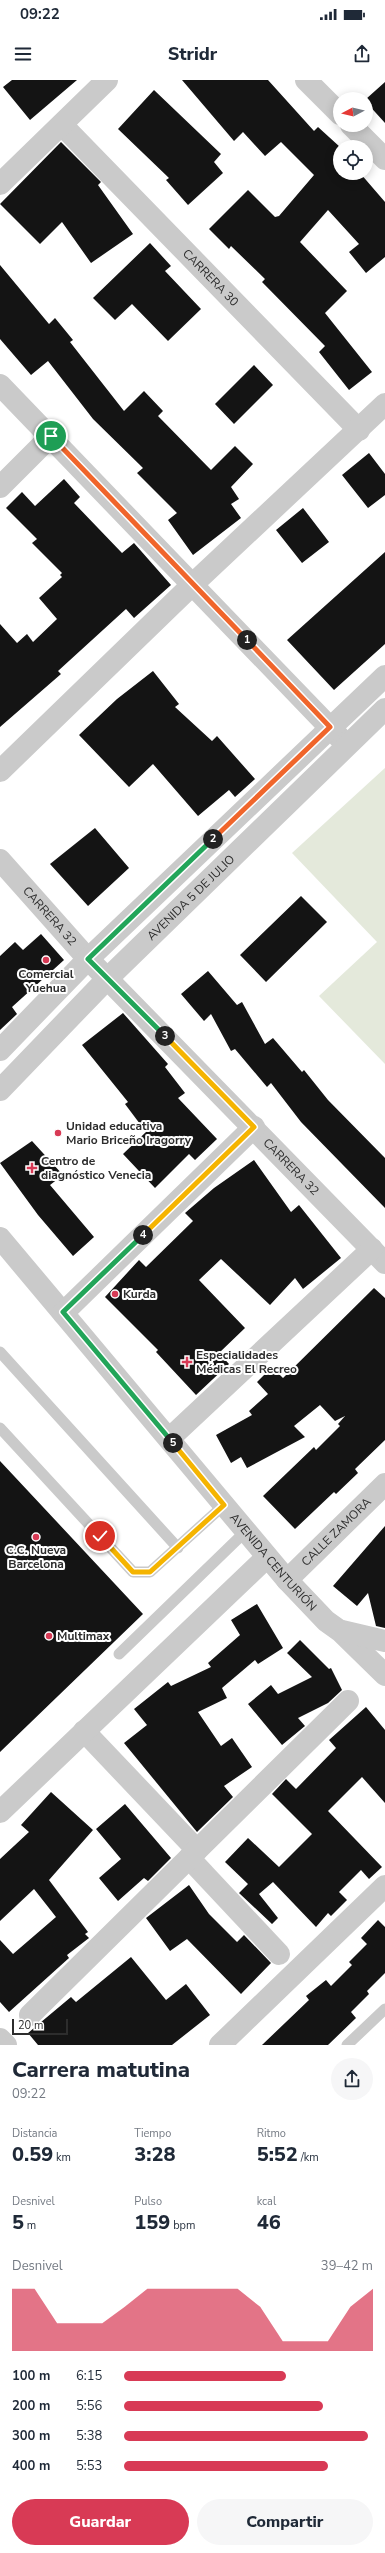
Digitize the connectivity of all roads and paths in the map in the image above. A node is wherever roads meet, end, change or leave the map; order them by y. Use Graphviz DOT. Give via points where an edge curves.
graph roads {
  1 [pos="107,80"];
  2 [pos="306,80"];
  3 [pos="88,88"];
  4 [pos="333,107"];
  5 [pos="62,125"];
  6 [pos="358,132"];
  7 [pos="385,159"];
  8 [pos="0,184"];
  9 [pos="0,385"];
  10 [pos="385,404"];
  11 [pos="359,430"];
  12 [pos="51,436"];
  13 [pos="0,487"];
  14 [pos="193,584"];
  15 [pos="385,676"];
  16 [pos="385,710"];
  17 [pos="330,727"];
  18 [pos="346,745"];
  19 [pos="0,771"];
  20 [pos="0,860"];
  21 [pos="88,959"];
  22 [pos="108,978"];
  23 [pos="0,1050"];
  24 [pos="0,1090"];
  25 [pos="254,1127"];
  26 [pos="0,1238"];
  27 [pos="378,1256"];
  28 [pos="63,1312"];
  29 [pos="0,1352"];
  30 [pos="0,1428"];
  31 [pos="170,1438"];
  32 [pos="385,1484"];
  33 [pos="224,1505"];
  34 [pos="246,1531"];
  35 [pos="178,1548"];
  36 [pos="267,1557"];
  37 [pos="287,1580"];
  38 [pos="340,1630"];
  39 [pos="385,1641"];
  40 [pos="120,1654"];
  41 [pos="385,1675"];
  42 [pos="348,1701"];
  43 [pos="84,1731"];
  44 [pos="1,1811"];
  45 [pos="193,1854"];
  46 [pos="385,1886"];
  47 [pos="280,1954"];
  48 [pos="385,2009"];
  49 [pos="30,2015"];
  50 [pos="0,2039"];
  51 [pos="6,2045"];
  52 [pos="220,2045"];
  53 [pos="347,2045"];
  1 -- 3 [label="street"];
  2 -- 4 [label="street"];
  3 -- 5 [label="street"];
  5 -- 8 [label="street"];
  5 -- 11 [label="street, CARRERA 30"];
  6 -- 7 [label="street"];
  9 -- 12 [label="street"];
  10 -- 11 [label="street"];
  11 -- 14 [label="street"];
  12 -- 13 [label="street"];
  12 -- 14 [label="street"];
  14 -- 17 [label="street"];
  14 -- 19 [label="street"];
  15 -- 17 [label="street"];
  16 -- 18 [label="street, AVENIDA 5 DE JULIO"];
  17 -- 18 [label="street"];
  17 -- 21 [label="street"];
  18 -- 22 [label="street, AVENIDA 5 DE JULIO"];
  20 -- 21 [label="street, CARRERA 32"];
  21 -- 22 [label="street, CARRERA 32"];
  21 -- 23 [label="street"];
  22 -- 24 [label="street, AVENIDA 5 DE JULIO"];
  22 -- 25 [label="street, CARRERA 32"];
  25 -- 27 [label="street, CARRERA 32"];
  25 -- 28 [label="street"];
  26 -- 28 [label="street, AVENIDA CENTURIÓN"];
  27 -- 31 [label="street"];
  28 -- 31 [label="street, AVENIDA CENTURIÓN"];
  29 -- 35 [label="lane"];
  30 -- 35 [label="lane" via="133,1572 150,1572"];
  31 -- 33 [label="street, AVENIDA CENTURIÓN"];
  32 -- 37 [label="street, CALLE ZAMORA"];
  33 -- 34 [label="street, AVENIDA CENTURIÓN"];
  33 -- 35 [label="lane"];
  34 -- 36 [label="street, AVENIDA CENTURIÓN"];
  34 -- 40 [label="lane"];
  36 -- 37 [label="street, AVENIDA CENTURIÓN"];
  36 -- 43 [label="street"];
  37 -- 38 [label="street, AVENIDA CENTURIÓN" via="326,1621"];
  38 -- 39 [label="street"];
  38 -- 41 [label="street, AVENIDA CENTURIÓN"];
  42 -- 45 [label="street"];
  43 -- 44 [label="street"];
  43 -- 45 [label="street"];
  45 -- 47 [label="street"];
  45 -- 49 [label="street"];
  46 -- 52 [label="street"];
  48 -- 53 [label="lane"];
  50 -- 51 [label="street"];
}
